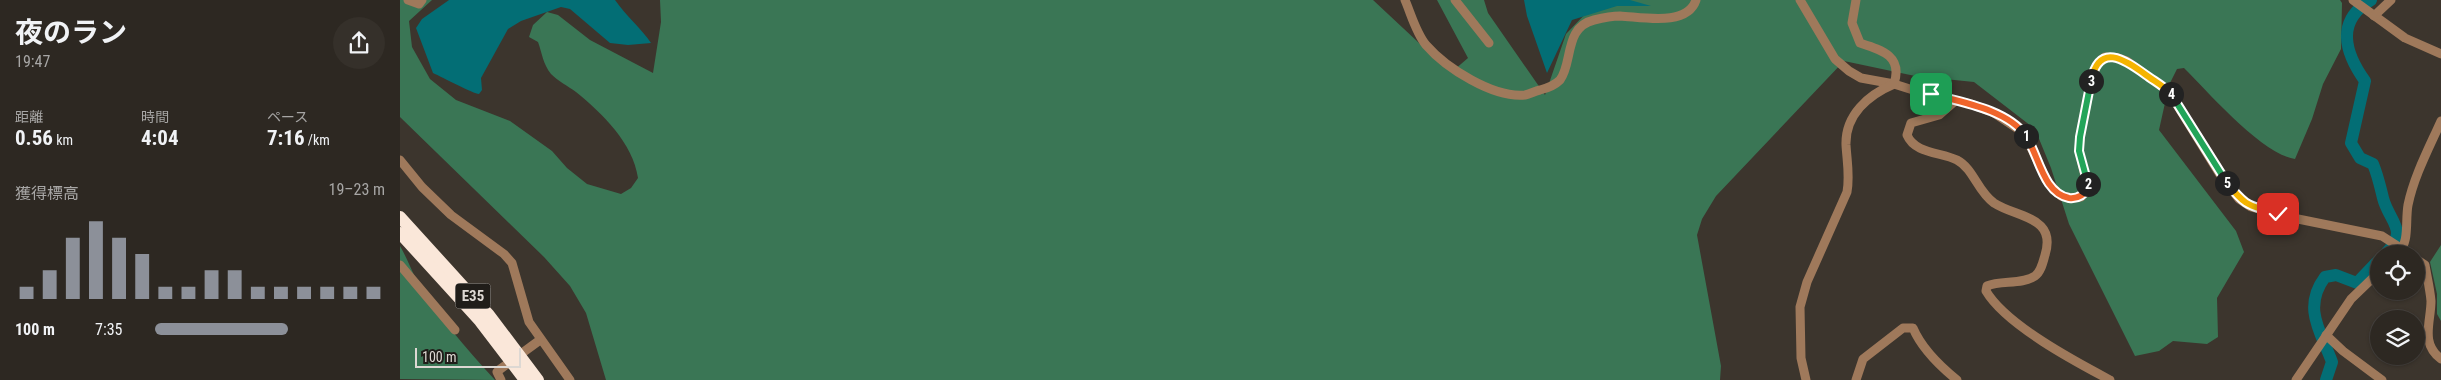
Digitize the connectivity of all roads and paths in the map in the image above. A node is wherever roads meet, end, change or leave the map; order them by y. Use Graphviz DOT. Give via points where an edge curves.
graph roads {
  1 [pos="408,0"];
  2 [pos="422,0"];
  3 [pos="1404,0"];
  4 [pos="1455,0"];
  5 [pos="1696,0"];
  6 [pos="1800,0"];
  7 [pos="1856,0"];
  8 [pos="2353,0"];
  9 [pos="2391,0"];
  10 [pos="2374,16"];
  11 [pos="1489,43"];
  12 [pos="2441,54"];
  13 [pos="1894,84"];
  14 [pos="1954,101"];
  15 [pos="2441,121"];
  16 [pos="400,160"];
  17 [pos="400,212"];
  18 [pos="400,217"];
  19 [pos="400,233"];
  20 [pos="400,237"];
  21 [pos="2396,245"];
  22 [pos="2404,245"];
  23 [pos="424,250"];
  24 [pos="400,265"];
  25 [pos="2425,266"];
  26 [pos="2370,281"];
  27 [pos="454,330"];
  28 [pos="2326,335"];
  29 [pos="538,342"];
  30 [pos="2441,359"];
  31 [pos="501,380"];
  32 [pos="525,380"];
  33 [pos="538,380"];
  34 [pos="570,380"];
  35 [pos="1806,380"];
  36 [pos="1856,380"];
  37 [pos="1957,380"];
  38 [pos="2110,380"];
  39 [pos="2296,380"];
  40 [pos="2382,380"];
  1 -- 2 [label="street" via="419,4"];
  3 -- 5 [label="street" via="1425,44 1443,60 1488,89 1526,95 1553,86 1561,78 1572,42 1581,26 1592,20 1618,16 1656,19 1678,16 1690,10"];
  4 -- 11 [label="street"];
  6 -- 13 [label="street" via="1835,59 1860,78"];
  7 -- 13 [label="street" via="1852,23 1860,43 1879,49 1892,58 1897,73"];
  8 -- 10 [label="street"];
  9 -- 10 [label="street"];
  10 -- 12 [label="street" via="2405,38"];
  13 -- 14 [label="street"];
  13 -- 35 [label="street" via="1876,91 1857,110 1848,127 1846,143 1850,179 1847,192 1807,282 1800,307 1802,372"];
  14 -- 21 [label="street" via="1994,113 2024,133 2051,187 2061,196 2081,197 2088,188 2079,151 2080,137 2092,77 2098,63 2105,57 2118,58 2169,92 2219,173 2240,199 2251,207 2382,236"];
  14 -- 38 [label="street" via="1939,115 1911,123 1908,138 1925,151 1956,160 1968,168 1982,193 1995,204 2044,228 2048,242 2036,275 2026,280 1992,284 1986,291 2002,309 2042,340"];
  15 -- 22 [label="street" via="2415,180"];
  16 -- 29 [label="street" via="450,215 512,263 526,315"];
  17 -- 23 [label="highway"];
  18 -- 23 [label="highway, E35"];
  19 -- 23 [label="highway, E35"];
  20 -- 23 [label="highway"];
  23 -- 32 [label="highway, E35"];
  23 -- 33 [label="highway, E35" via="489,314"];
  24 -- 27 [label="street"];
  25 -- 30 [label="street" via="2431,301 2428,340 2430,348"];
  26 -- 28 [label="street" via="2351,299"];
  28 -- 39 [label="street"];
  28 -- 40 [label="street"];
  29 -- 31 [label="street" via="497,372"];
  29 -- 34 [label="street"];
  36 -- 37 [label="street" via="1863,359 1903,328 1913,328 1916,336"];
}
